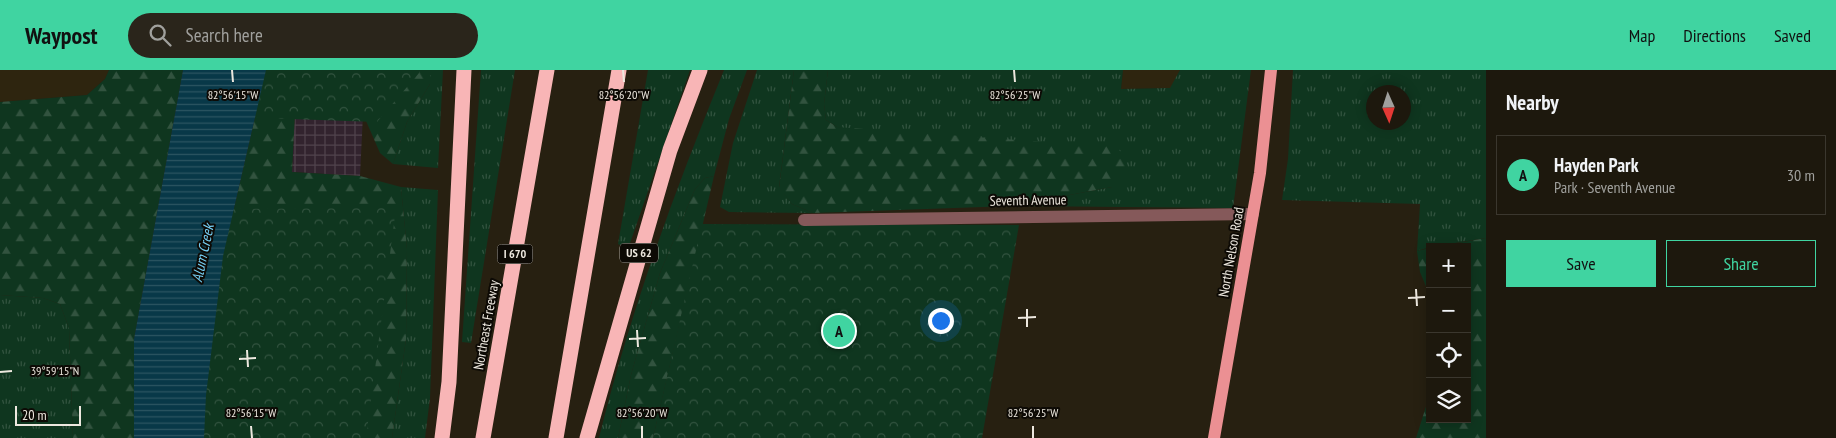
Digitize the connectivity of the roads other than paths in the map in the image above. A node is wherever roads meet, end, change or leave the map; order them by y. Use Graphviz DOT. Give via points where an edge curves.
graph roads {
  1 [pos="464,70"];
  2 [pos="547,70"];
  3 [pos="619,70"];
  4 [pos="700,70"];
  5 [pos="1271,70"];
  6 [pos="1253,214"];
  7 [pos="804,220"];
  8 [pos="442,438"];
  9 [pos="483,438"];
  10 [pos="556,438"];
  11 [pos="587,438"];
  12 [pos="1214,438"];
  1 -- 8 [label="highway" via="449,382"];
  2 -- 9 [label="highway, Northeast Freeway / I 670"];
  3 -- 10 [label="highway"];
  4 -- 11 [label="highway, US 62" via="674,136"];
  5 -- 6 [label="main road, North Nelson Road"];
  6 -- 7 [label="street, Seventh Avenue"];
  6 -- 12 [label="main road, North Nelson Road"];
}
